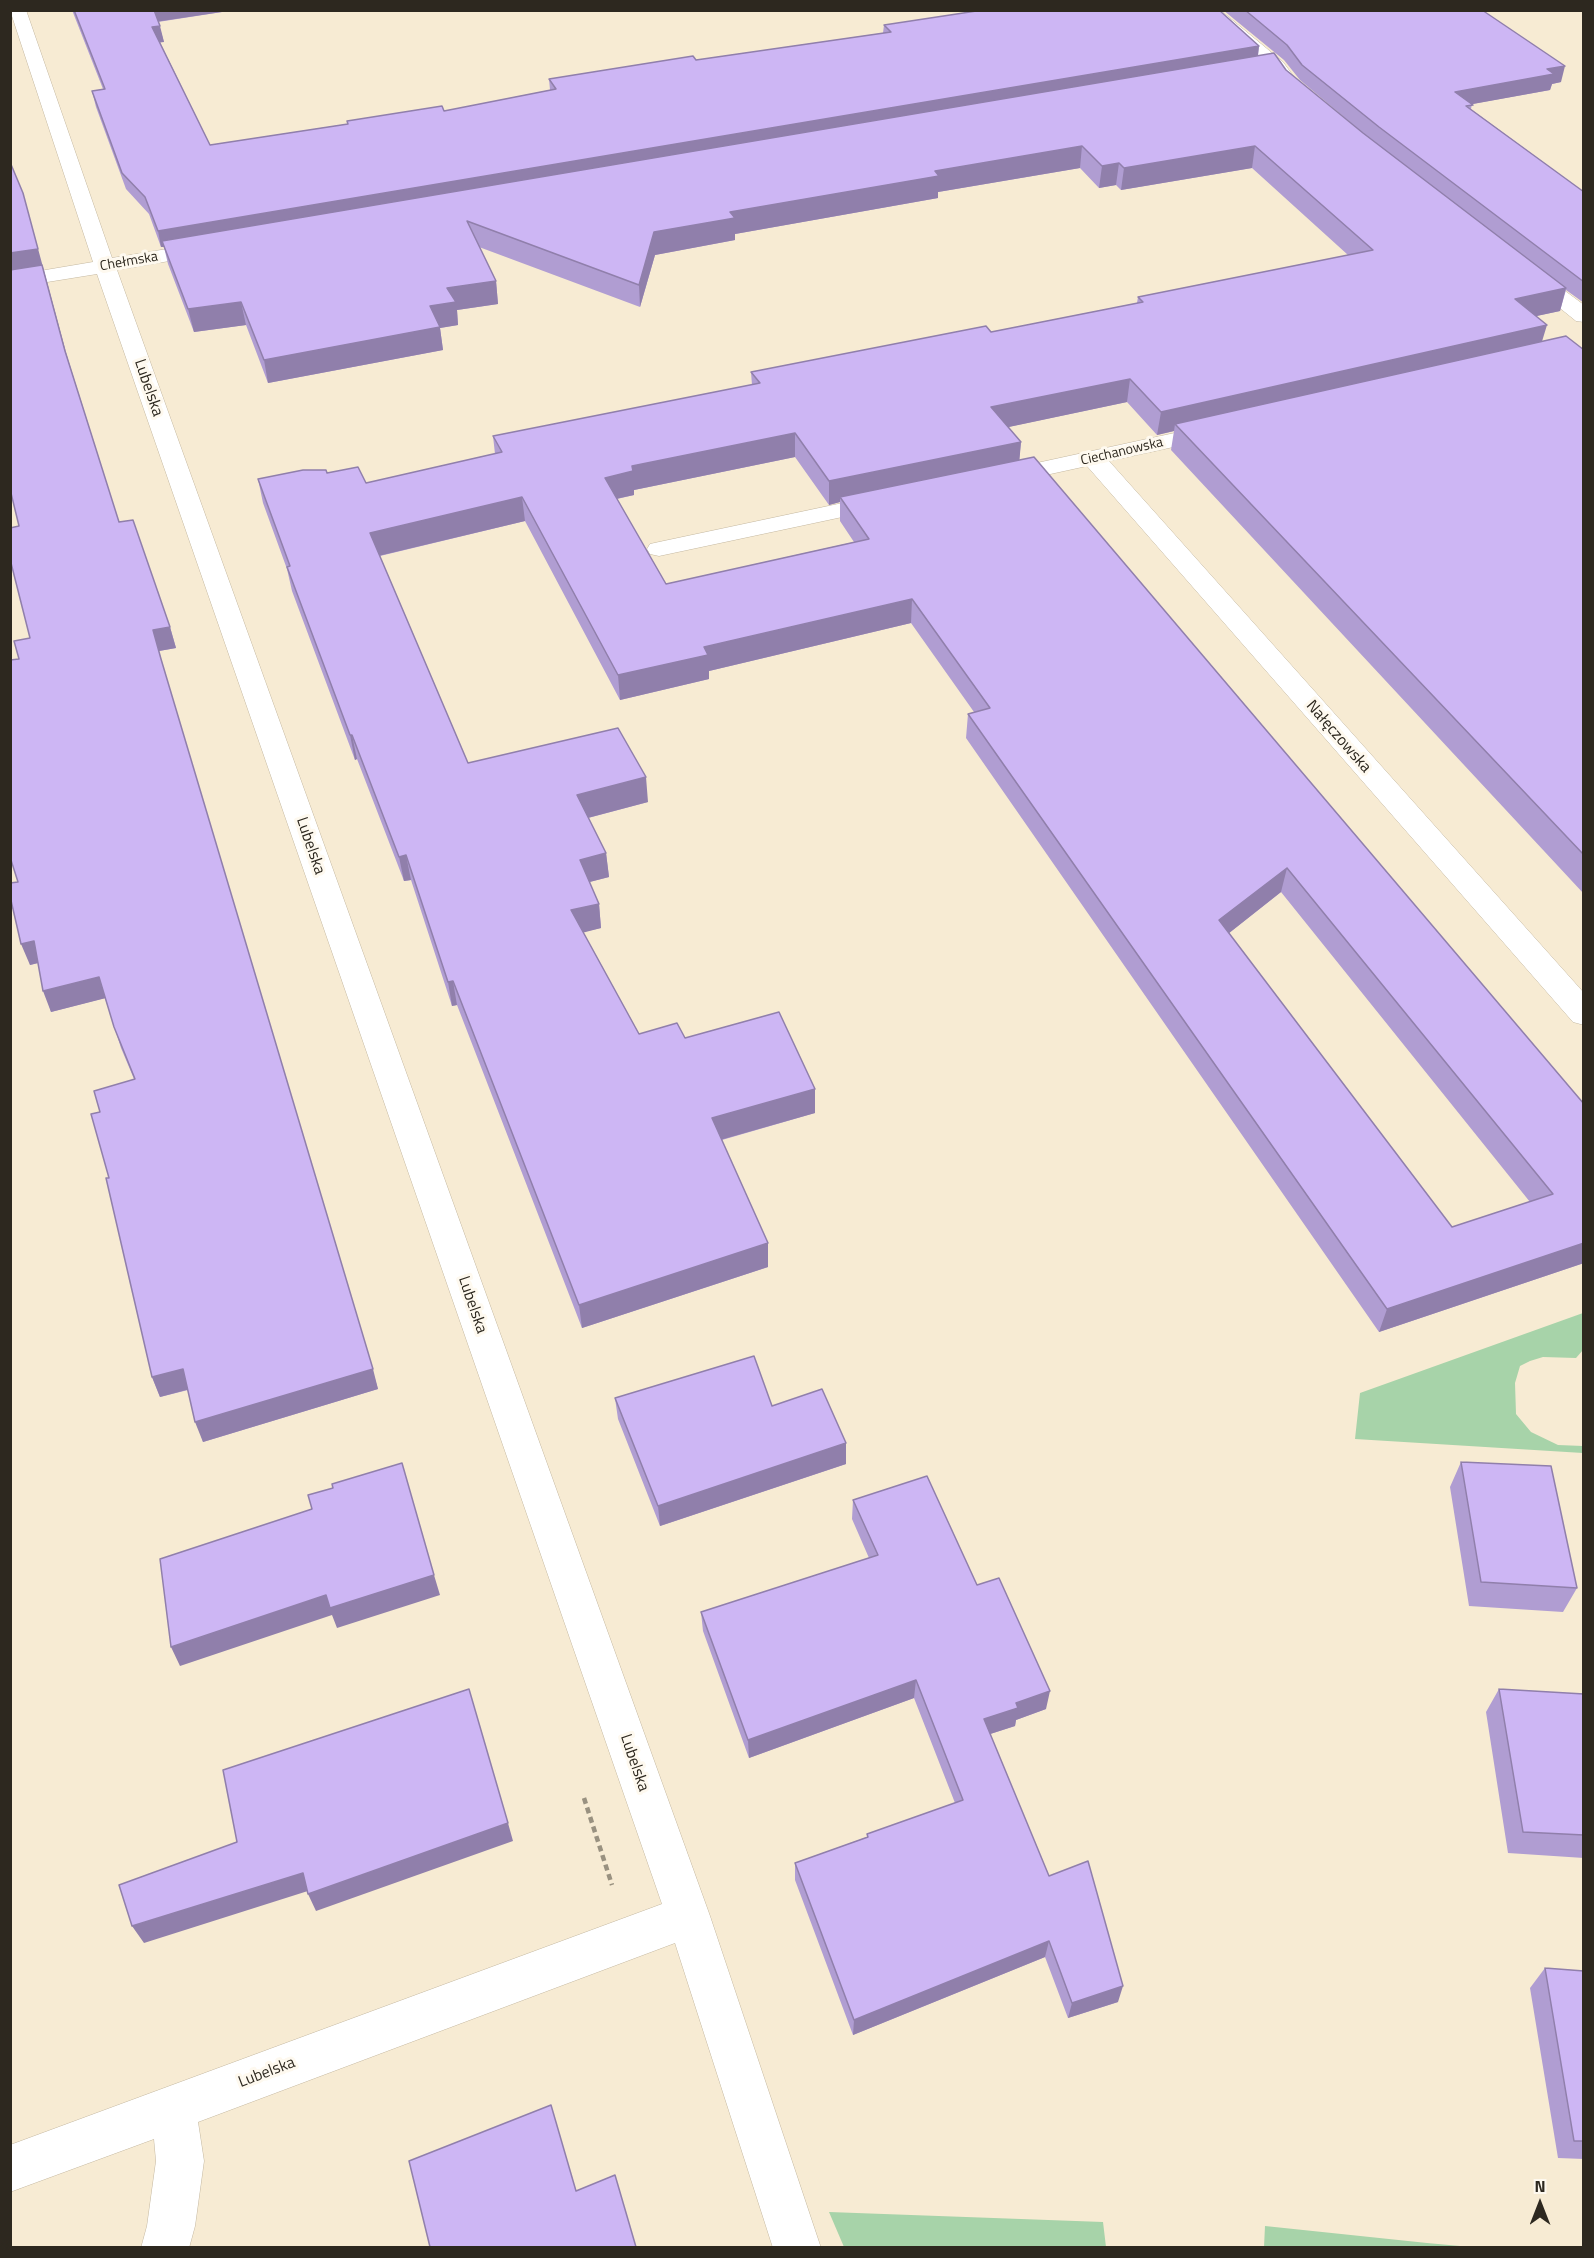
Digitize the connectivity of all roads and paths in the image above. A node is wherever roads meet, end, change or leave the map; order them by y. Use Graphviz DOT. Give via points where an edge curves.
graph roads {
  1 [pos="18,10"];
  2 [pos="1209,10"];
  3 [pos="1277,66"];
  4 [pos="1250,70"];
  5 [pos="1308,100"];
  6 [pos="234,243"];
  7 [pos="1508,257"];
  8 [pos="105,266"];
  9 [pos="10,282"];
  10 [pos="1579,312"];
  11 [pos="1234,427"];
  12 [pos="1094,459"];
  13 [pos="981,482"];
  14 [pos="902,498"];
  15 [pos="659,549"];
  16 [pos="1584,1014"];
  17 [pos="688,1916"];
  18 [pos="173,2108"];
  19 [pos="10,2169"];
  20 [pos="165,2247"];
  21 [pos="797,2247"];
  1 -- 8 [label="street, Lubelska"];
  2 -- 3 [label="street"];
  3 -- 4 [label="street"];
  3 -- 5 [label="street" via="1291,86"];
  6 -- 8 [label="street, Chełmska"];
  7 -- 10 [label="street"];
  8 -- 9 [label="street, Chełmska"];
  8 -- 17 [label="street, Lubelska"];
  11 -- 12 [label="street, Ciechanowska"];
  12 -- 13 [label="street, Ciechanowska"];
  12 -- 16 [label="street, Nałęczowska"];
  14 -- 15 [label="street"];
  17 -- 18 [label="street, Lubelska"];
  17 -- 21 [label="street"];
  18 -- 19 [label="street, Lubelska"];
  18 -- 20 [label="street" via="180,2161"];
}
